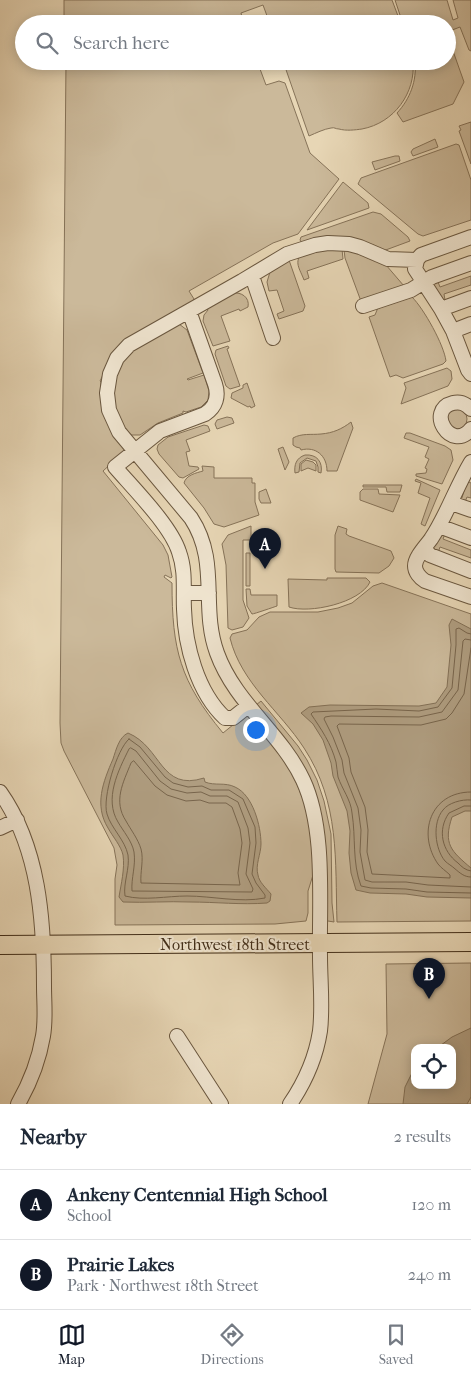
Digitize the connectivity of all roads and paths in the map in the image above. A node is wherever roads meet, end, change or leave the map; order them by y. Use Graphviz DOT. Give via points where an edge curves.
graph roads {
  1 [pos="471,237"];
  2 [pos="417,260"];
  3 [pos="471,264"];
  4 [pos="252,276"];
  5 [pos="423,282"];
  6 [pos="471,298"];
  7 [pos="363,306"];
  8 [pos="441,309"];
  9 [pos="189,311"];
  10 [pos="471,324"];
  11 [pos="453,331"];
  12 [pos="273,338"];
  13 [pos="468,359"];
  14 [pos="471,374"];
  15 [pos="471,409"];
  16 [pos="471,429"];
  17 [pos="135,450"];
  18 [pos="469,471"];
  19 [pos="452,503"];
  20 [pos="471,510"];
  21 [pos="439,526"];
  22 [pos="471,538"];
  23 [pos="424,549"];
  24 [pos="471,571"];
  25 [pos="184,593"];
  26 [pos="209,593"];
  27 [pos="471,598"];
  28 [pos="248,706"];
  29 [pos="0,792"];
  30 [pos="17,820"];
  31 [pos="0,828"];
  32 [pos="471,942"];
  33 [pos="320,943"];
  34 [pos="0,945"];
  35 [pos="43,945"];
  36 [pos="178,1036"];
  37 [pos="18,1104"];
  38 [pos="221,1104"];
  39 [pos="290,1104"];
  1 -- 2 [label="street"];
  2 -- 4 [label="street" via="388,259 360,247 328,243 289,253"];
  2 -- 5 [label="street" via="415,269"];
  3 -- 5 [label="street"];
  4 -- 9 [label="street"];
  4 -- 12 [label="street"];
  5 -- 7 [label="street" via="411,290"];
  5 -- 8 [label="street"];
  6 -- 8 [label="street"];
  8 -- 11 [label="street"];
  9 -- 17 [label="street" via="129,345 117,358 110,374 109,410 119,432"];
  9 -- 17 [label="street" via="215,384 216,402 205,414 160,431"];
  10 -- 11 [label="street"];
  11 -- 13 [label="street"];
  13 -- 14 [label="street"];
  15 -- 16 [label="street" via="465,404 454,403 444,409 441,419 444,429 453,435 464,435"];
  17 -- 25 [label="street" via="116,467 174,540 182,566"];
  17 -- 26 [label="street" via="195,525 206,554"];
  18 -- 19 [label="street"];
  19 -- 20 [label="street"];
  19 -- 21 [label="street"];
  21 -- 22 [label="street"];
  21 -- 23 [label="street"];
  23 -- 24 [label="street" via="430,555"];
  23 -- 27 [label="street" via="415,566 420,578"];
  25 -- 26 [label="street"];
  25 -- 28 [label="street" via="187,641 207,694 227,719"];
  26 -- 28 [label="street" via="210,629 215,648 227,676"];
  28 -- 33 [label="street" via="291,760 310,797 318,838"];
  29 -- 30 [label="street"];
  30 -- 31 [label="street"];
  30 -- 35 [label="street" via="35,880"];
  32 -- 33 [label="main road, Northwest 18th Street"];
  33 -- 35 [label="main road, Northwest 18th Street"];
  33 -- 39 [label="street" via="320,1030 310,1068"];
  34 -- 35 [label="main road, Northwest 18th Street"];
  35 -- 37 [label="street" via="43,1036 34,1071"];
  36 -- 38 [label="street"];
}
